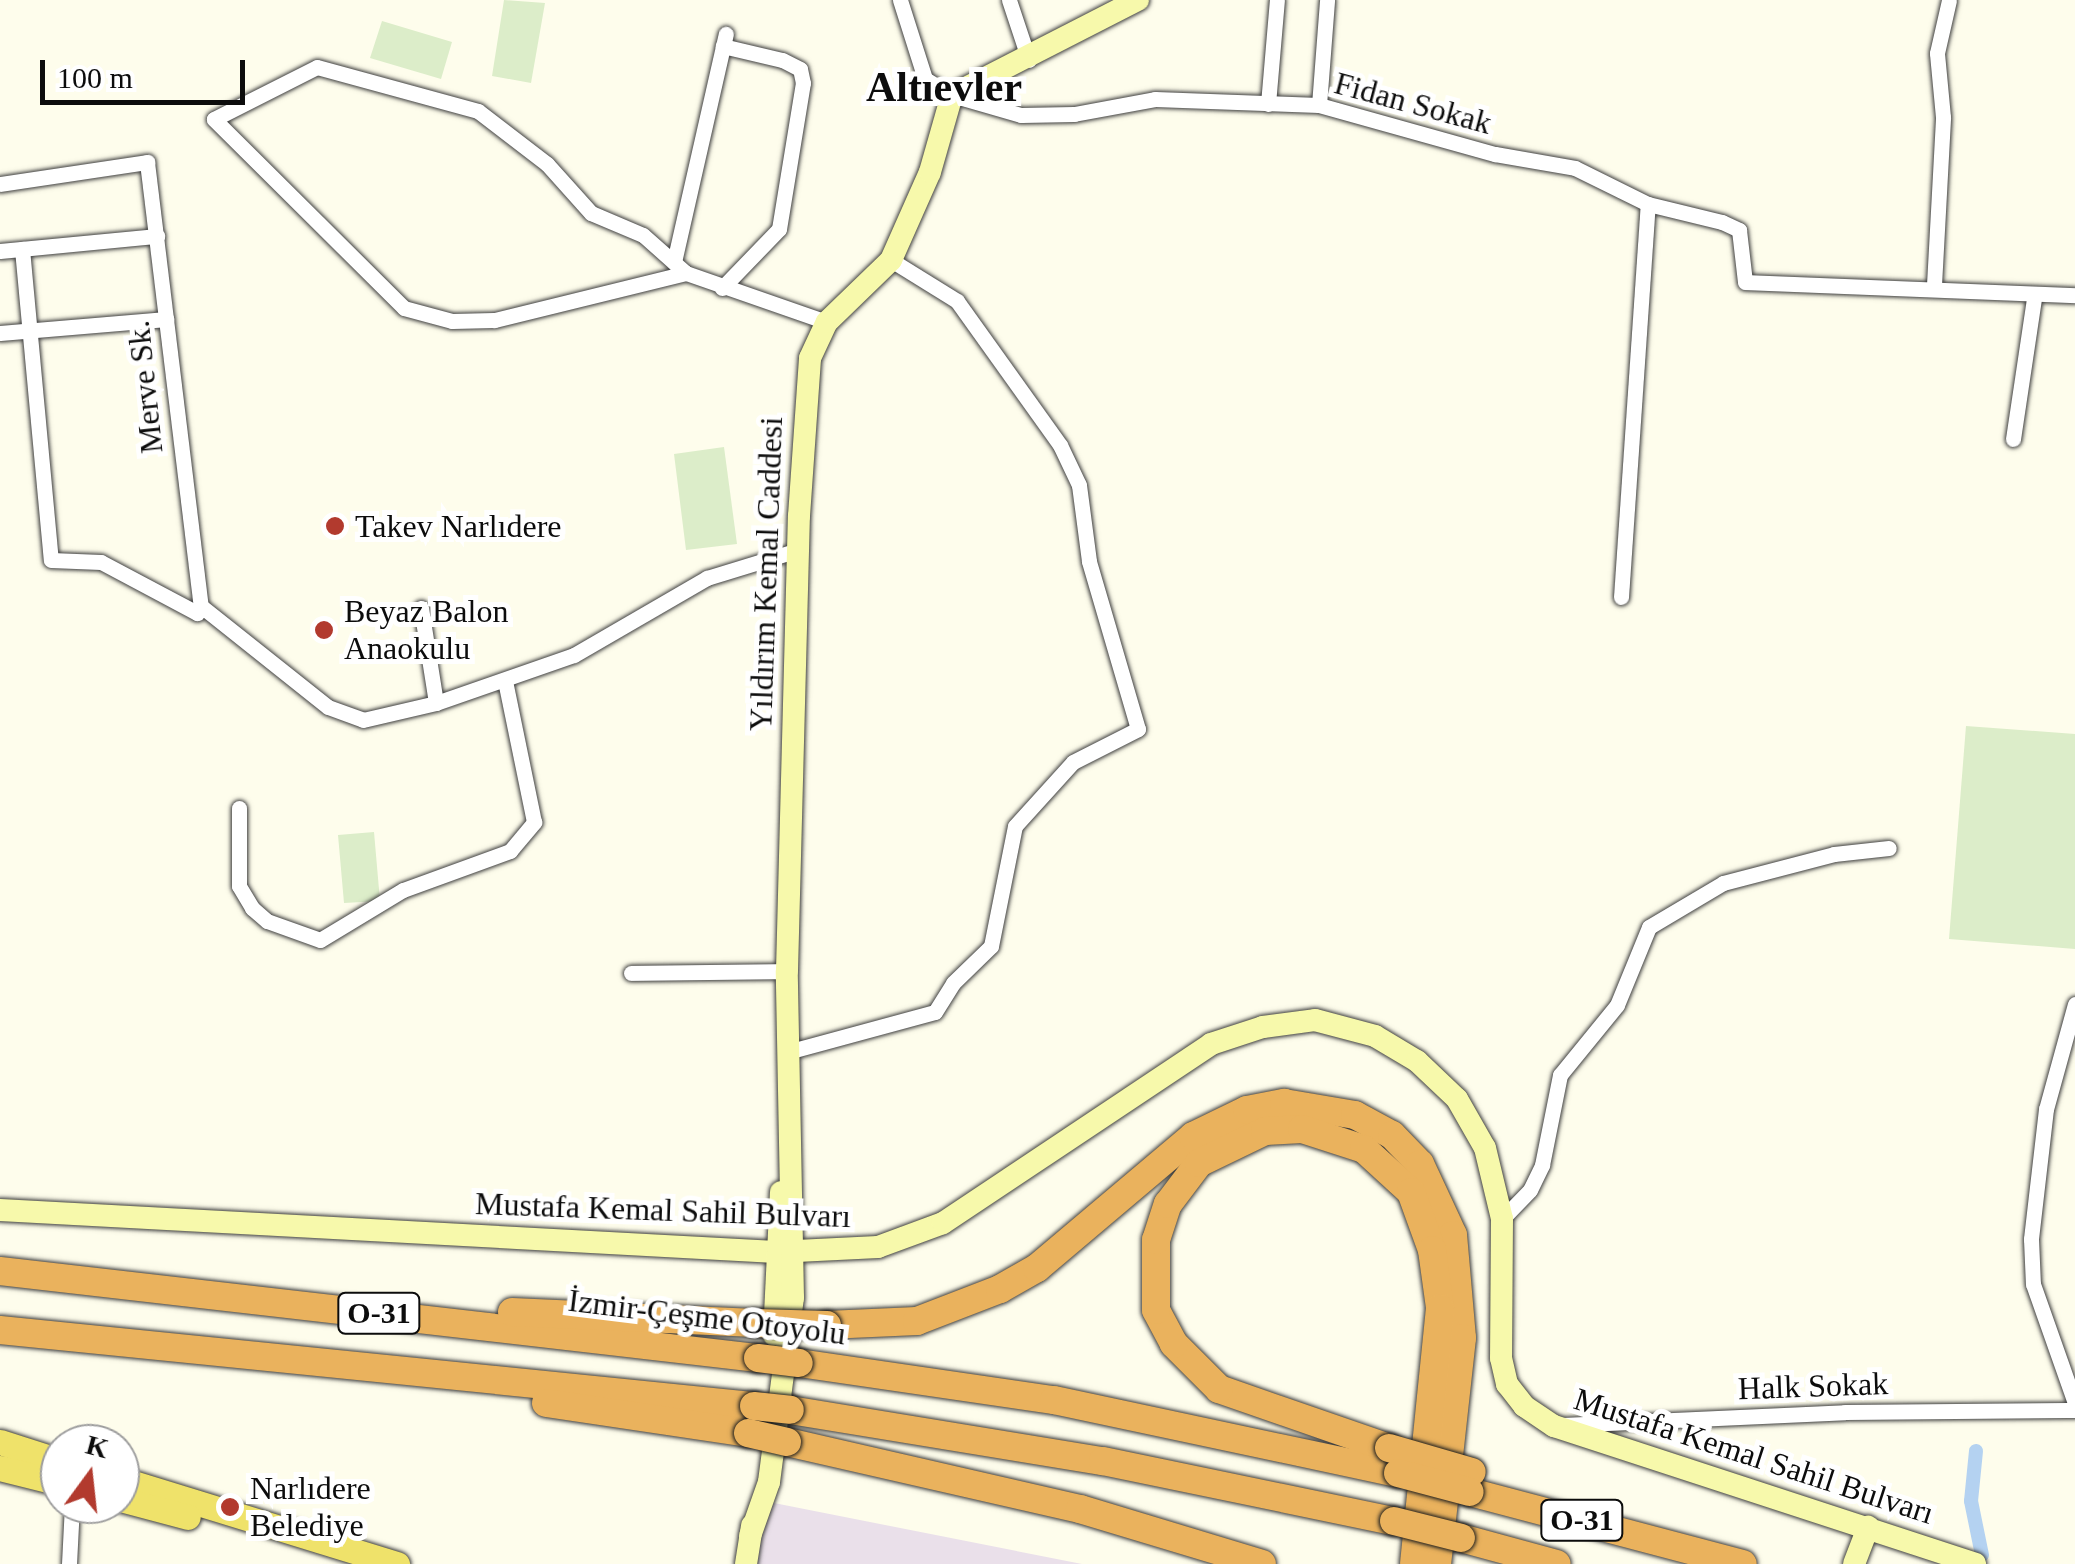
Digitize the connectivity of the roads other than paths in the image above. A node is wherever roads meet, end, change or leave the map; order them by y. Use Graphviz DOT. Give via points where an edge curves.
graph roads {
  1 [pos="900,0"];
  2 [pos="1009,0"];
  3 [pos="1138,0"];
  4 [pos="1276,0"];
  5 [pos="1328,0"];
  6 [pos="1949,0"];
  7 [pos="1029,60"];
  8 [pos="952,94"];
  9 [pos="1268,104"];
  10 [pos="1319,105"];
  11 [pos="0,184"];
  12 [pos="1648,204"];
  13 [pos="156,236"];
  14 [pos="22,249"];
  15 [pos="0,251"];
  16 [pos="891,260"];
  17 [pos="680,267"];
  18 [pos="1934,285"];
  19 [pos="722,288"];
  20 [pos="2075,294"];
  21 [pos="2034,298"];
  22 [pos="166,319"];
  23 [pos="827,322"];
  24 [pos="31,332"];
  25 [pos="0,333"];
  26 [pos="2013,439"];
  27 [pos="798,550"];
  28 [pos="1621,597"];
  29 [pos="201,606"];
  30 [pos="421,608"];
  31 [pos="505,682"];
  32 [pos="436,703"];
  33 [pos="239,808"];
  34 [pos="1888,848"];
  35 [pos="787,971"];
  36 [pos="631,973"];
  37 [pos="2075,1004"];
  38 [pos="2070,1035"];
  39 [pos="791,1050"];
  40 [pos="0,1210"];
  41 [pos="1502,1219"];
  42 [pos="786,1251"];
  43 [pos="0,1271"];
  44 [pos="97,1280"];
  45 [pos="0,1330"];
  46 [pos="2075,1406"];
  47 [pos="751,1419"];
  48 [pos="1554,1426"];
  49 [pos="0,1442"];
  50 [pos="40,1455"];
  51 [pos="1393,1461"];
  52 [pos="0,1468"];
  53 [pos="40,1478"];
  54 [pos="140,1485"];
  55 [pos="140,1505"];
  56 [pos="71,1524"];
  57 [pos="1868,1526"];
  58 [pos="69,1564"];
  59 [pos="342,1564"];
  60 [pos="397,1564"];
  61 [pos="746,1564"];
  62 [pos="1262,1564"];
  63 [pos="1414,1564"];
  64 [pos="1437,1564"];
  65 [pos="1557,1564"];
  66 [pos="1743,1564"];
  67 [pos="1854,1564"];
  68 [pos="1975,1564"];
  1 -- 8 [label="street" via="924,79"];
  2 -- 7 [label="street"];
  3 -- 7 [label="main road"];
  4 -- 9 [label="street"];
  5 -- 10 [label="street"];
  6 -- 18 [label="street" via="1937,53 1943,116"];
  7 -- 8 [label="main road"];
  8 -- 9 [label="street, Fidan Sokak" via="1020,115 1074,114 1155,99"];
  8 -- 16 [label="main road, Yıldırım Kemal Caddesi" via="930,172"];
  9 -- 10 [label="street, Fidan Sokak"];
  10 -- 12 [label="street, Fidan Sokak" via="1495,154 1575,168"];
  11 -- 13 [label="street, Merve Sk." via="148,162"];
  12 -- 18 [label="street, Fidan Sokak" via="1738,230 1745,282 1829,290"];
  12 -- 28 [label="street"];
  13 -- 14 [label="street"];
  13 -- 22 [label="street, Merve Sk."];
  14 -- 15 [label="street"];
  14 -- 24 [label="street"];
  16 -- 23 [label="main road, Yıldırım Kemal Caddesi"];
  16 -- 39 [label="street" via="957,301 1060,445 1079,485 1089,561 1138,730 1073,762 1015,826 991,946 953,983 935,1012"];
  17 -- 17 [label="street" via="643,235 591,213 547,164 478,111 318,67 214,119 404,308 452,321 494,320"];
  17 -- 19 [label="street"];
  17 -- 19 [label="street" via="724,40 782,60 800,70 803,83 779,229"];
  18 -- 21 [label="street"];
  19 -- 23 [label="street" via="793,305"];
  20 -- 21 [label="street"];
  21 -- 26 [label="street"];
  22 -- 24 [label="street"];
  22 -- 29 [label="street, Merve Sk."];
  23 -- 27 [label="main road, Yıldırım Kemal Caddesi" via="806,383"];
  24 -- 25 [label="street"];
  24 -- 29 [label="street" via="51,560 101,562 197,613"];
  27 -- 31 [label="street" via="707,578 574,655"];
  27 -- 35 [label="main road, Yıldırım Kemal Caddesi"];
  29 -- 32 [label="street" via="328,707 363,720"];
  30 -- 32 [label="street"];
  31 -- 32 [label="street"];
  31 -- 33 [label="street" via="534,822 510,851 403,890 320,940 267,922 252,908 239,886"];
  34 -- 41 [label="street" via="1762,870 1688,900 1649,927 1616,1005 1560,1075 1542,1165 1530,1190"];
  35 -- 36 [label="street"];
  35 -- 39 [label="main road, Yıldırım Kemal Caddesi"];
  37 -- 38 [label="street"];
  38 -- 46 [label="street" via="2038,1154 2031,1239 2033,1284"];
  39 -- 42 [label="main road, Yıldırım Kemal Caddesi"];
  40 -- 42 [label="main road, Mustafa Kemal Sahil Bulvarı"];
  41 -- 42 [label="main road, Mustafa Kemal Sahil Bulvarı" via="1486,1148 1458,1099 1374,1036 1316,1020 1263,1026 1211,1044 923,1232 878,1247"];
  41 -- 48 [label="main road, Mustafa Kemal Sahil Bulvarı" via="1504,1374 1514,1395"];
  42 -- 61 [label="main road, Yıldırım Kemal Caddesi" via="769,1482"];
  43 -- 44 [label="highway, İzmir-Çeşme Otoyolu / O-31"];
  44 -- 51 [label="highway, İzmir-Çeşme Otoyolu / O-31, bridge" via="799,1362"];
  44 -- 64 [label="highway, bridge" via="449,1308 755,1323 917,1321 1037,1268 1193,1136 1246,1110 1284,1103 1355,1115 1392,1135 1420,1164 1453,1235 1462,1338"];
  45 -- 47 [label="highway, O-31"];
  46 -- 48 [label="street, Halk Sokak"];
  47 -- 62 [label="highway, bridge" via="787,1442 1080,1509"];
  47 -- 65 [label="highway, O-31, bridge" via="790,1410 1104,1461"];
  48 -- 57 [label="main road, Mustafa Kemal Sahil Bulvarı"];
  49 -- 50 [label="main road"];
  51 -- 63 [label="highway" via="1248,1403 1196,1371 1174,1344 1156,1310 1156,1240 1179,1184 1199,1163 1265,1131 1302,1129 1364,1149 1411,1192 1432,1250 1440,1308"];
  51 -- 66 [label="highway, O-31, bridge"];
  52 -- 53 [label="main road"];
  54 -- 60 [label="main road"];
  55 -- 59 [label="main road"];
  56 -- 58 [label="street"];
  57 -- 67 [label="main road"];
  57 -- 68 [label="main road, Mustafa Kemal Sahil Bulvarı"];
}
